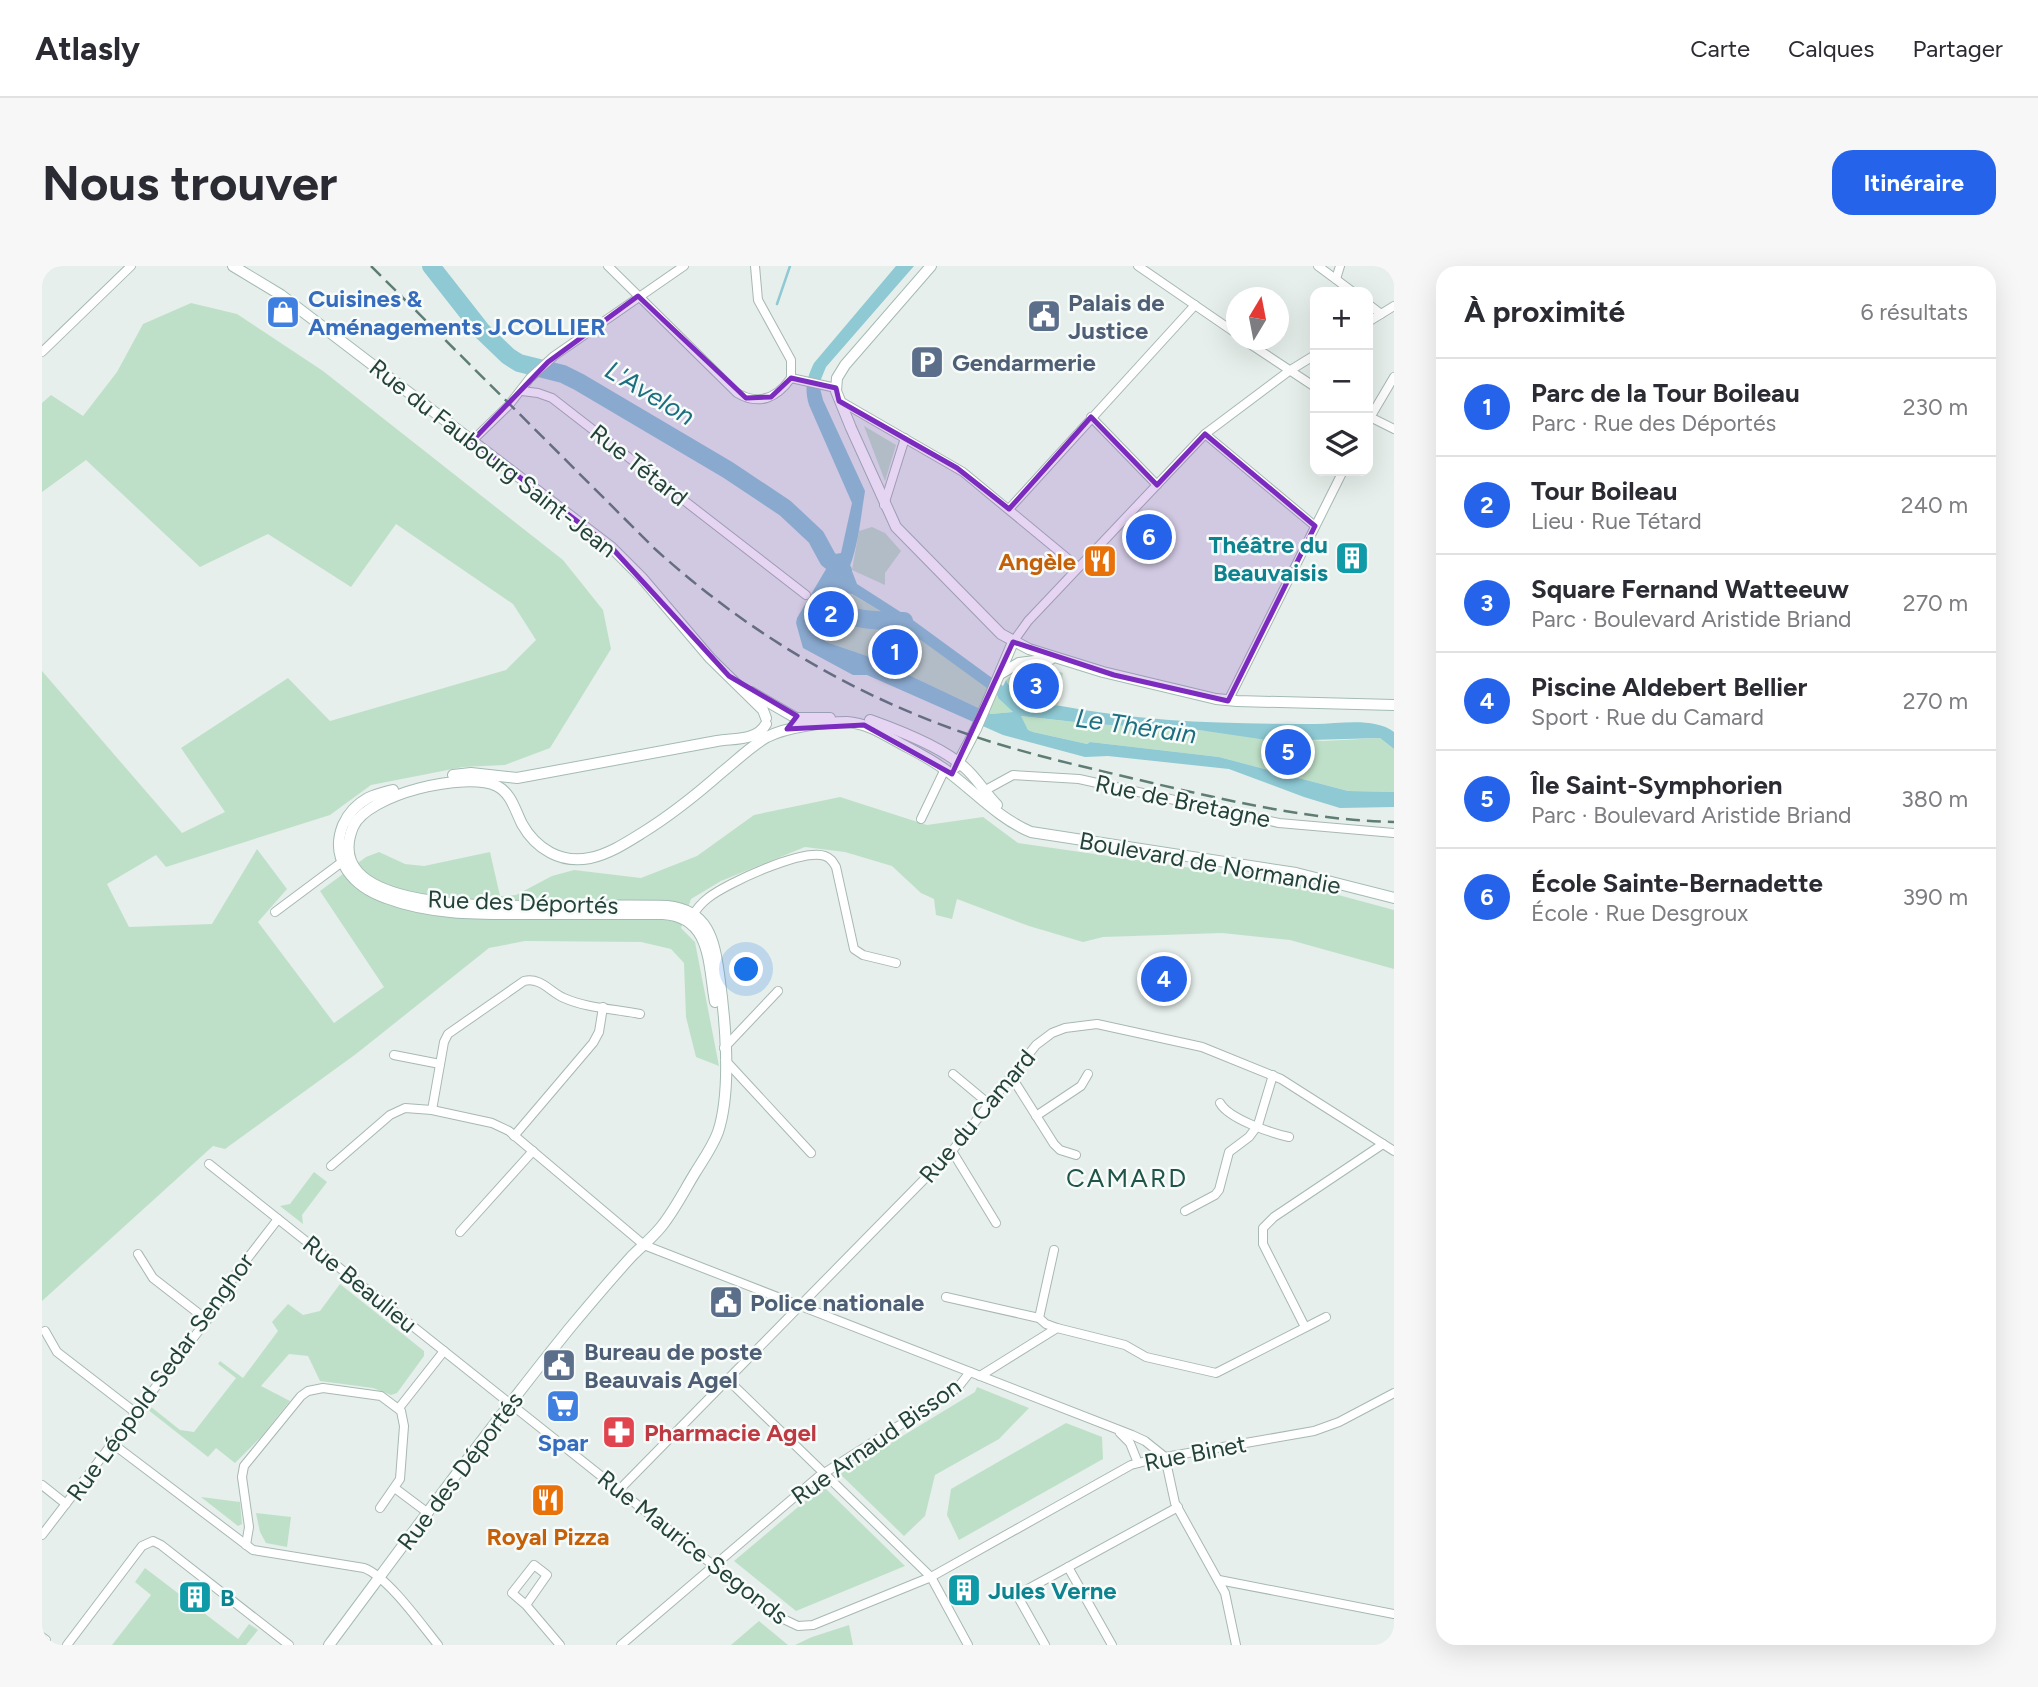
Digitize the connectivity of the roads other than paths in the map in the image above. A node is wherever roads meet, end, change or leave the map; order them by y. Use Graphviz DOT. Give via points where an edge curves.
graph roads {
  1 [pos="131,266"];
  2 [pos="233,266"];
  3 [pos="608,266"];
  4 [pos="684,266"];
  5 [pos="755,266"];
  6 [pos="931,266"];
  7 [pos="1138,266"];
  8 [pos="1318,266"];
  9 [pos="1340,266"];
  10 [pos="1336,279"];
  11 [pos="1346,287"];
  12 [pos="638,296"];
  13 [pos="1195,305"];
  14 [pos="1394,306"];
  15 [pos="1373,308"];
  16 [pos="1381,314"];
  17 [pos="1373,319"];
  18 [pos="1226,326"];
  19 [pos="1259,350"];
  20 [pos="42,352"];
  21 [pos="1310,358"];
  22 [pos="1289,371"];
  23 [pos="1394,377"];
  24 [pos="792,378"];
  25 [pos="1310,384"];
  26 [pos="836,387"];
  27 [pos="522,391"];
  28 [pos="839,401"];
  29 [pos="1371,413"];
  30 [pos="1091,417"];
  31 [pos="1373,420"];
  32 [pos="1394,429"];
  33 [pos="1205,435"];
  34 [pos="905,438"];
  35 [pos="472,441"];
  36 [pos="1340,476"];
  37 [pos="1157,485"];
  38 [pos="884,505"];
  39 [pos="1009,509"];
  40 [pos="1315,526"];
  41 [pos="1078,567"];
  42 [pos="806,595"];
  43 [pos="1013,642"];
  44 [pos="1059,659"];
  45 [pos="729,676"];
  46 [pos="998,676"];
  47 [pos="1228,701"];
  48 [pos="1394,705"];
  49 [pos="783,710"];
  50 [pos="766,721"];
  51 [pos="782,731"];
  52 [pos="733,739"];
  53 [pos="741,757"];
  54 [pos="958,762"];
  55 [pos="948,772"];
  56 [pos="517,778"];
  57 [pos="506,793"];
  58 [pos="981,793"];
  59 [pos="921,819"];
  60 [pos="1394,833"];
  61 [pos="341,863"];
  62 [pos="1394,898"];
  63 [pos="275,912"];
  64 [pos="690,918"];
  65 [pos="896,963"];
  66 [pos="778,990"];
  67 [pos="604,1007"];
  68 [pos="640,1014"];
  69 [pos="724,1048"];
  70 [pos="394,1055"];
  71 [pos="725,1060"];
  72 [pos="440,1063"];
  73 [pos="953,1074"];
  74 [pos="1088,1074"];
  75 [pos="1273,1075"];
  76 [pos="1011,1076"];
  77 [pos="1220,1103"];
  78 [pos="989,1104"];
  79 [pos="432,1110"];
  80 [pos="1036,1116"];
  81 [pos="1257,1127"];
  82 [pos="514,1136"];
  83 [pos="1289,1137"];
  84 [pos="1383,1144"];
  85 [pos="533,1151"];
  86 [pos="952,1151"];
  87 [pos="1394,1151"];
  88 [pos="811,1153"];
  89 [pos="1076,1154"];
  90 [pos="209,1164"];
  91 [pos="331,1166"];
  92 [pos="1185,1211"];
  93 [pos="278,1219"];
  94 [pos="996,1223"];
  95 [pos="460,1233"];
  96 [pos="644,1245"];
  97 [pos="1055,1250"];
  98 [pos="138,1254"];
  99 [pos="946,1297"];
  100 [pos="801,1306"];
  101 [pos="1326,1317"];
  102 [pos="1039,1318"];
  103 [pos="207,1321"];
  104 [pos="1305,1327"];
  105 [pos="1057,1328"];
  106 [pos="44,1331"];
  107 [pos="444,1351"];
  108 [pos="970,1372"];
  109 [pos="980,1376"];
  110 [pos="728,1380"];
  111 [pos="1394,1393"];
  112 [pos="510,1404"];
  113 [pos="398,1408"];
  114 [pos="136,1413"];
  115 [pos="1107,1426"];
  116 [pos="113,1444"];
  117 [pos="1165,1457"];
  118 [pos="1138,1463"];
  119 [pos="824,1473"];
  120 [pos="42,1485"];
  121 [pos="396,1489"];
  122 [pos="619,1490"];
  123 [pos="66,1504"];
  124 [pos="1178,1507"];
  125 [pos="380,1508"];
  126 [pos="428,1513"];
  127 [pos="42,1535"];
  128 [pos="246,1545"];
  129 [pos="714,1566"];
  130 [pos="1069,1567"];
  131 [pos="380,1577"];
  132 [pos="931,1577"];
  133 [pos="1219,1580"];
  134 [pos="526,1605"];
  135 [pos="1394,1615"];
  136 [pos="67,1645"];
  137 [pos="289,1645"];
  138 [pos="329,1645"];
  139 [pos="438,1645"];
  140 [pos="559,1645"];
  141 [pos="621,1645"];
  142 [pos="968,1645"];
  143 [pos="1045,1645"];
  144 [pos="1112,1645"];
  145 [pos="1236,1645"];
  1 -- 20 [label="street"];
  2 -- 35 [label="main road, Rue du Faubourg Saint-Jean" via="275,291"];
  3 -- 12 [label="street"];
  4 -- 12 [label="street"];
  5 -- 24 [label="street" via="759,304 791,360"];
  6 -- 26 [label="main road" via="845,365"];
  7 -- 13 [label="street"];
  8 -- 10 [label="street"];
  9 -- 10 [label="street"];
  10 -- 11 [label="street"];
  12 -- 24 [label="street" via="746,398 766,400"];
  12 -- 27 [label="street" via="548,362"];
  13 -- 18 [label="street"];
  13 -- 30 [label="street"];
  14 -- 16 [label="street"];
  15 -- 16 [label="street"];
  16 -- 17 [label="street"];
  19 -- 22 [label="street"];
  21 -- 22 [label="street"];
  22 -- 25 [label="street"];
  22 -- 33 [label="street"];
  23 -- 29 [label="street"];
  24 -- 26 [label="street"];
  26 -- 28 [label="main road"];
  27 -- 35 [label="street"];
  27 -- 42 [label="street, Rue Tétard" via="552,398"];
  28 -- 34 [label="street"];
  28 -- 38 [label="main road"];
  30 -- 37 [label="street"];
  30 -- 39 [label="street"];
  31 -- 32 [label="street"];
  33 -- 37 [label="street"];
  33 -- 40 [label="street"];
  34 -- 38 [label="street"];
  34 -- 39 [label="street" via="963,471"];
  35 -- 45 [label="main road, Rue du Faubourg Saint-Jean" via="611,547"];
  36 -- 40 [label="street"];
  37 -- 41 [label="street"];
  38 -- 43 [label="main road" via="896,527"];
  39 -- 41 [label="street"];
  40 -- 47 [label="street"];
  41 -- 43 [label="street"];
  43 -- 44 [label="main road"];
  43 -- 46 [label="main road"];
  44 -- 46 [label="main road" via="1019,663"];
  44 -- 47 [label="main road"];
  45 -- 49 [label="main road, Rue du Faubourg Saint-Jean"];
  45 -- 50 [label="main road, Rue du Faubourg Saint-Jean" via="763,710"];
  46 -- 54 [label="main road"];
  47 -- 48 [label="main road"];
  49 -- 50 [label="main road" via="773,710"];
  49 -- 51 [label="main road" via="790,721"];
  49 -- 54 [label="main road" via="803,719 872,721"];
  50 -- 51 [label="main road" via="770,730"];
  50 -- 52 [label="main road" via="757,734"];
  51 -- 53 [label="main road, Rue des Déportés"];
  51 -- 55 [label="main road, Rue des Déportés" via="842,722 864,725"];
  52 -- 53 [label="street" via="742,744"];
  52 -- 56 [label="main road"];
  53 -- 57 [label="main road, Rue des Déportés" via="669,816 614,850 588,859 562,858 542,848 525,829"];
  54 -- 55 [label="main road"];
  54 -- 58 [label="main road, Boulevard de Normandie"];
  55 -- 58 [label="main road, Boulevard de Normandie"];
  55 -- 59 [label="street"];
  56 -- 57 [label="street" via="508,783"];
  56 -- 61 [label="main road" via="461,774 371,796 344,824 339,841"];
  57 -- 64 [label="main road, Rue des Déportés" via="492,784 461,780 386,799 367,809 355,823 349,844 352,861 379,886 436,903 667,906 678,907"];
  58 -- 60 [label="street, Rue de Bretagne" via="1013,775 1080,779 1279,823"];
  58 -- 62 [label="main road, Boulevard de Normandie" via="1000,815 1041,835 1296,873"];
  61 -- 63 [label="street"];
  61 -- 64 [label="main road, Rue des Déportés" via="370,891 430,910"];
  64 -- 65 [label="street" via="717,891 787,860 817,855 829,858 839,877 854,949"];
  64 -- 69 [label="main road, Rue des Déportés" via="708,929 715,948"];
  66 -- 69 [label="street"];
  67 -- 68 [label="street"];
  67 -- 72 [label="street" via="565,998 540,982 524,981 447,1034"];
  67 -- 82 [label="street" via="593,1042"];
  69 -- 71 [label="main road, Rue des Déportés"];
  70 -- 72 [label="street"];
  71 -- 88 [label="street"];
  71 -- 96 [label="main road, Rue des Déportés" via="716,1137 664,1222"];
  72 -- 79 [label="street"];
  73 -- 78 [label="street"];
  74 -- 80 [label="street" via="1081,1086"];
  75 -- 76 [label="street, Rue du Camard" via="1195,1045 1090,1024 1046,1037"];
  75 -- 81 [label="street"];
  75 -- 84 [label="street, Rue du Camard"];
  76 -- 78 [label="street, Rue du Camard"];
  76 -- 80 [label="street"];
  77 -- 81 [label="street" via="1227,1112"];
  78 -- 86 [label="street, Rue du Camard"];
  79 -- 82 [label="street" via="492,1123"];
  79 -- 91 [label="street" via="395,1112"];
  80 -- 89 [label="street" via="1057,1147"];
  81 -- 83 [label="street"];
  81 -- 92 [label="street" via="1229,1152 1215,1195"];
  82 -- 85 [label="street"];
  84 -- 87 [label="street, Rue du Camard"];
  84 -- 104 [label="street" via="1262,1228 1263,1244"];
  85 -- 95 [label="street"];
  85 -- 96 [label="street"];
  86 -- 94 [label="street"];
  86 -- 100 [label="street, Rue du Camard"];
  90 -- 93 [label="street, Rue Beaulieu"];
  93 -- 103 [label="street, Rue Léopold Sedar Senghor"];
  93 -- 107 [label="street, Rue Beaulieu"];
  96 -- 100 [label="street"];
  96 -- 112 [label="main road, Rue des Déportés"];
  97 -- 102 [label="street"];
  98 -- 103 [label="street" via="153,1278"];
  99 -- 102 [label="street"];
  100 -- 108 [label="street"];
  100 -- 110 [label="street, Rue du Camard"];
  101 -- 104 [label="street"];
  102 -- 105 [label="street"];
  103 -- 114 [label="street, Rue Léopold Sedar Senghor"];
  104 -- 105 [label="street" via="1219,1373 1146,1357 1125,1345"];
  105 -- 109 [label="street"];
  106 -- 114 [label="street" via="57,1352"];
  107 -- 112 [label="street, Rue Beaulieu"];
  107 -- 113 [label="street"];
  108 -- 109 [label="street"];
  108 -- 119 [label="street, Rue Arnaud Bisson" via="949,1394"];
  109 -- 115 [label="street"];
  110 -- 119 [label="street"];
  110 -- 122 [label="street, Rue du Camard"];
  111 -- 117 [label="street, Rue Binet" via="1314,1431"];
  112 -- 122 [label="street, Rue Maurice Segonds"];
  112 -- 126 [label="main road, Rue des Déportés"];
  113 -- 121 [label="street" via="404,1420"];
  113 -- 128 [label="street" via="376,1395 319,1388 304,1393 243,1469 249,1527"];
  114 -- 116 [label="street, Rue Léopold Sedar Senghor"];
  115 -- 117 [label="street" via="1144,1441"];
  115 -- 118 [label="street" via="1126,1439"];
  116 -- 123 [label="street, Rue Léopold Sedar Senghor"];
  116 -- 128 [label="street"];
  117 -- 118 [label="street, Rue Binet"];
  117 -- 124 [label="street"];
  118 -- 132 [label="street, Rue Binet"];
  119 -- 129 [label="street, Rue Arnaud Bisson"];
  119 -- 132 [label="street"];
  120 -- 123 [label="street"];
  121 -- 125 [label="street"];
  121 -- 126 [label="street"];
  122 -- 129 [label="street, Rue Maurice Segonds"];
  123 -- 127 [label="street, Rue Léopold Sedar Senghor"];
  124 -- 130 [label="street"];
  124 -- 133 [label="street"];
  126 -- 131 [label="main road, Rue des Déportés"];
  128 -- 131 [label="street" via="261,1553 365,1568"];
  129 -- 132 [label="street, Rue Maurice Segonds" via="783,1620 803,1627"];
  129 -- 141 [label="street, Rue Arnaud Bisson"];
  130 -- 143 [label="street" via="1017,1595"];
  130 -- 144 [label="street"];
  131 -- 138 [label="main road, Rue des Déportés"];
  131 -- 139 [label="street"];
  132 -- 142 [label="street"];
  133 -- 135 [label="street"];
  133 -- 145 [label="street"];
  134 -- 134 [label="street" via="547,1575 534,1565 512,1592"];
  134 -- 140 [label="street"];
  136 -- 137 [label="street" via="142,1546 153,1541"];
}
